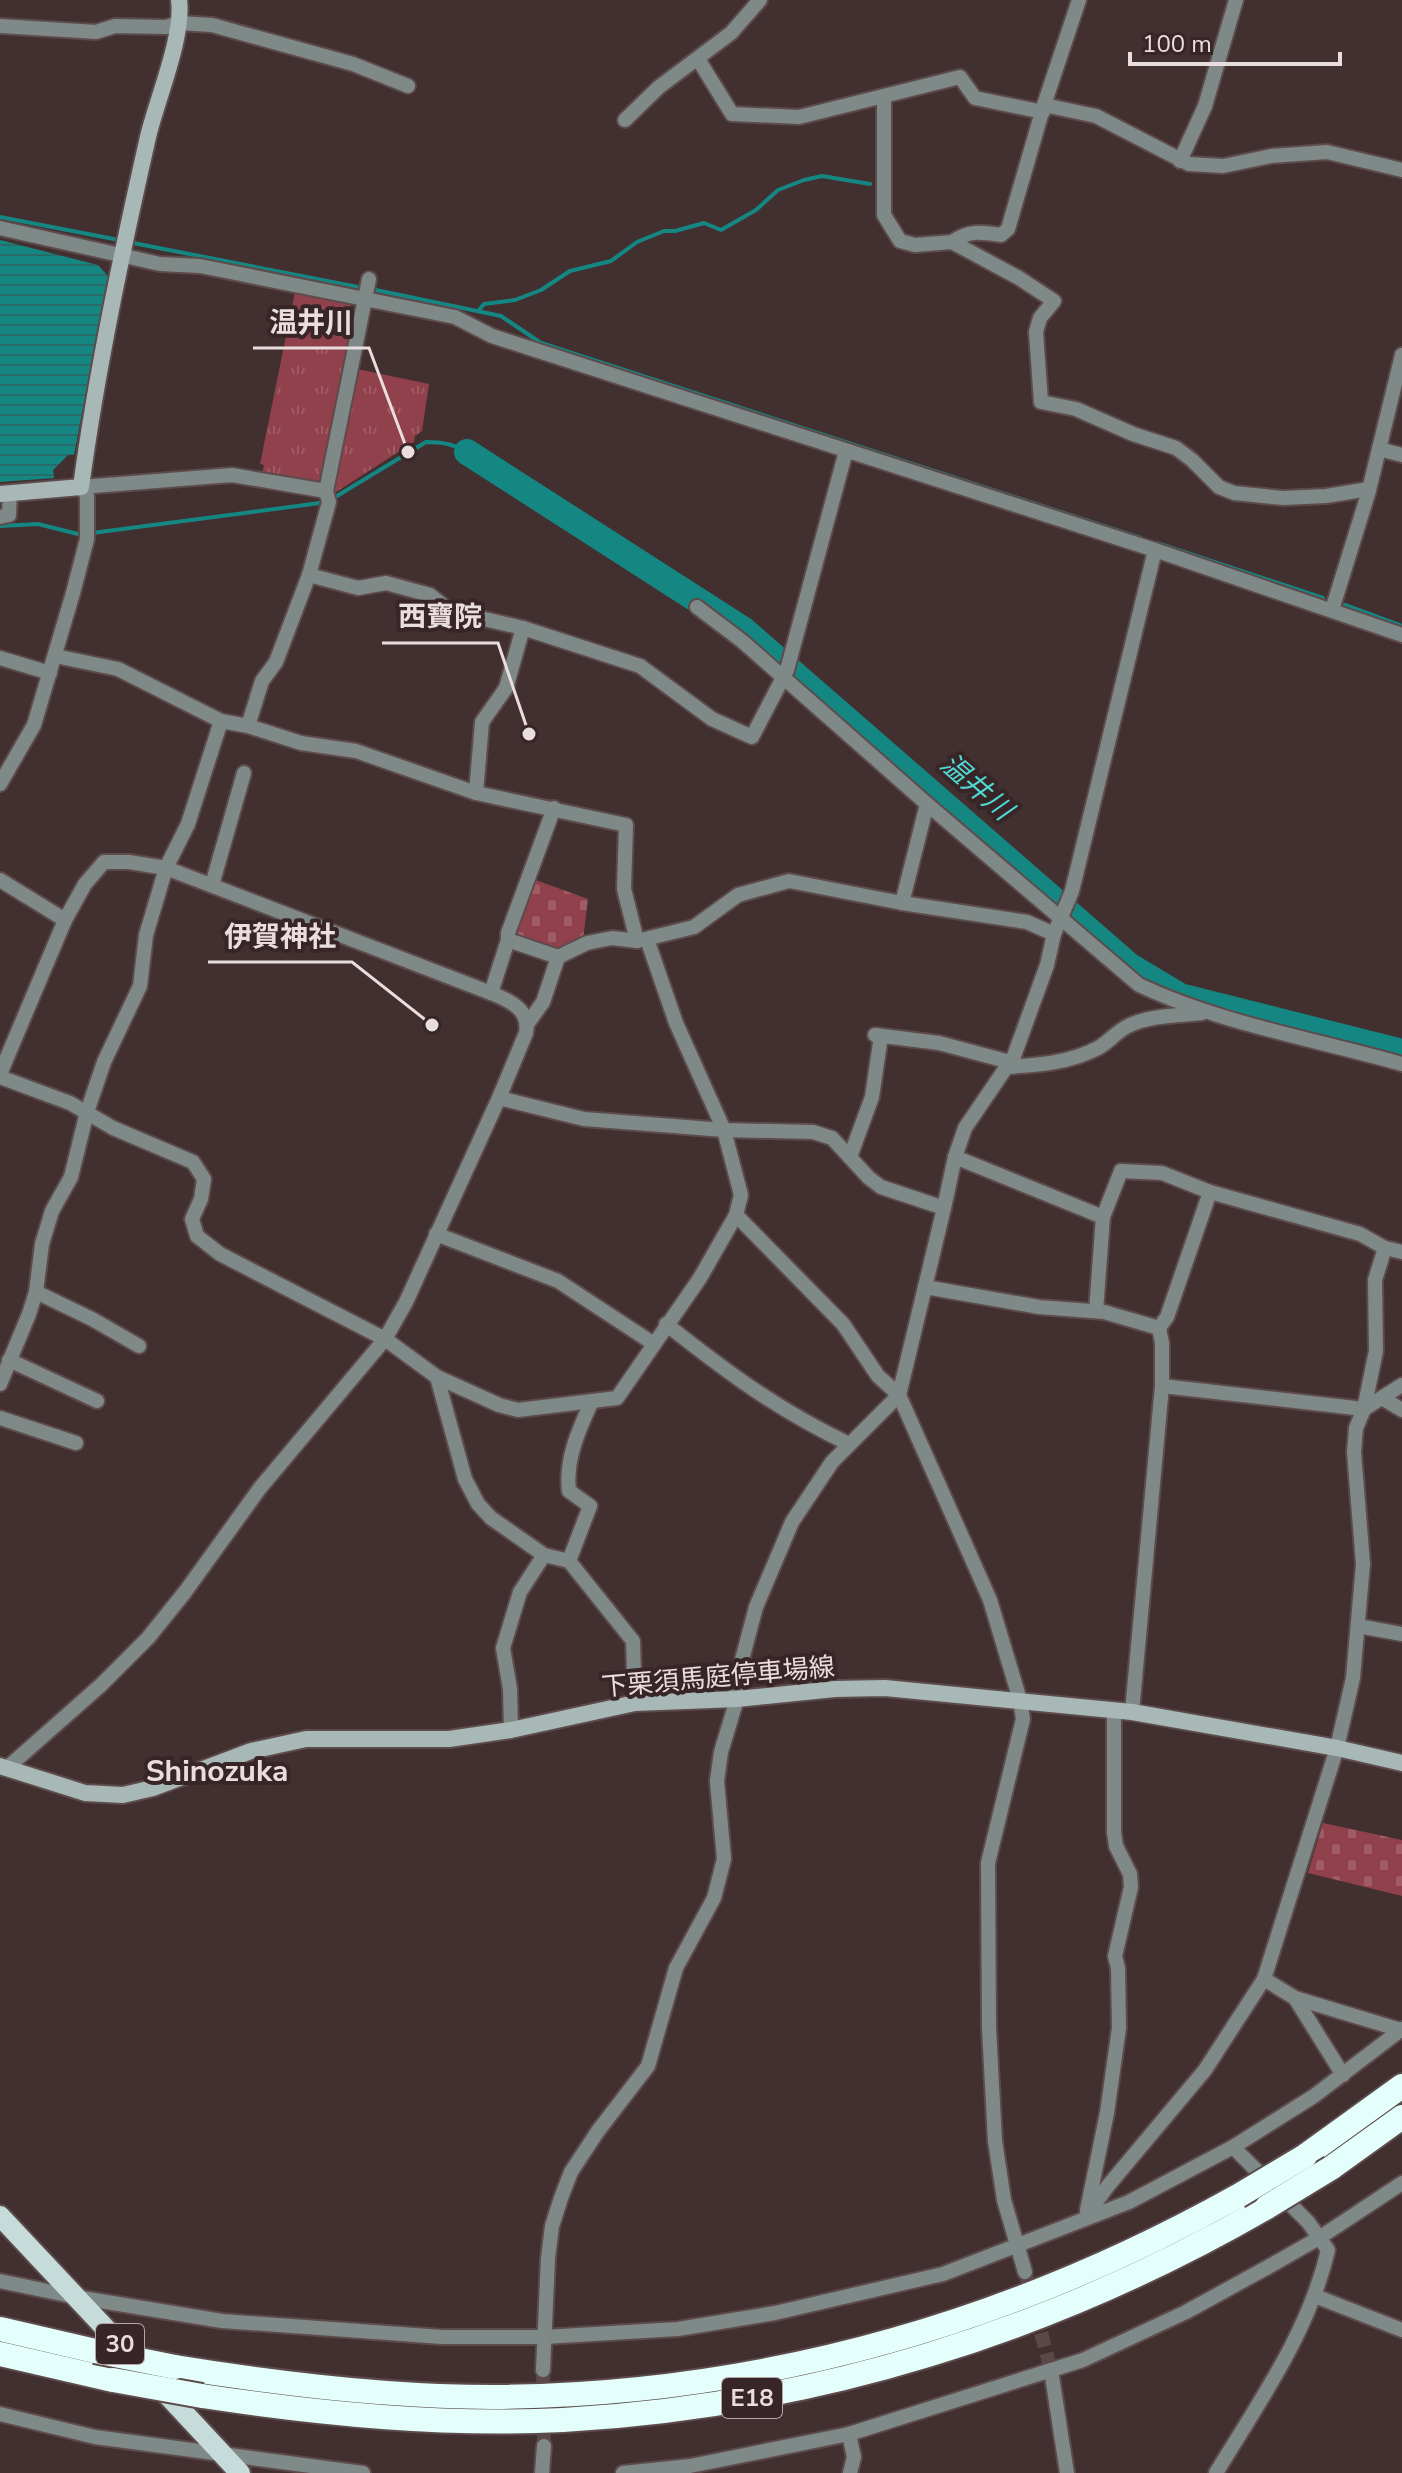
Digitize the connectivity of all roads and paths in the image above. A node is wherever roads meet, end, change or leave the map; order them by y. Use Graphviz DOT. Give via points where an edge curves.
graph roads {
  1 [pos="179,0"];
  2 [pos="760,0"];
  3 [pos="1079,0"];
  4 [pos="1236,0"];
  5 [pos="179,23"];
  6 [pos="0,26"];
  7 [pos="698,59"];
  8 [pos="408,86"];
  9 [pos="884,96"];
  10 [pos="1043,109"];
  11 [pos="625,120"];
  12 [pos="1180,161"];
  13 [pos="1402,170"];
  14 [pos="0,228"];
  15 [pos="952,242"];
  16 [pos="124,252"];
  17 [pos="367,289"];
  18 [pos="1402,355"];
  19 [pos="1379,449"];
  20 [pos="846,451"];
  21 [pos="1402,455"];
  22 [pos="81,487"];
  23 [pos="1369,489"];
  24 [pos="326,491"];
  25 [pos="5,494"];
  26 [pos="0,517"];
  27 [pos="1155,550"];
  28 [pos="309,575"];
  29 [pos="697,607"];
  30 [pos="1332,610"];
  31 [pos="523,628"];
  32 [pos="1402,635"];
  33 [pos="55,656"];
  34 [pos="0,658"];
  35 [pos="50,673"];
  36 [pos="784,679"];
  37 [pos="221,721"];
  38 [pos="248,726"];
  39 [pos="244,773"];
  40 [pos="0,784"];
  41 [pos="476,793"];
  42 [pos="927,804"];
  43 [pos="554,808"];
  44 [pos="166,868"];
  45 [pos="0,880"];
  46 [pos="212,885"];
  47 [pos="902,903"];
  48 [pos="65,920"];
  49 [pos="1060,924"];
  50 [pos="508,940"];
  51 [pos="642,940"];
  52 [pos="558,957"];
  53 [pos="491,993"];
  54 [pos="1208,1012"];
  55 [pos="528,1023"];
  56 [pos="1008,1064"];
  57 [pos="1402,1064"];
  58 [pos="0,1076"];
  59 [pos="499,1098"];
  60 [pos="87,1112"];
  61 [pos="724,1130"];
  62 [pos="850,1157"];
  63 [pos="955,1157"];
  64 [pos="1210,1192"];
  65 [pos="944,1208"];
  66 [pos="736,1215"];
  67 [pos="1103,1217"];
  68 [pos="436,1234"];
  69 [pos="1385,1248"];
  70 [pos="1402,1252"];
  71 [pos="925,1287"];
  72 [pos="36,1292"];
  73 [pos="1096,1311"];
  74 [pos="666,1324"];
  75 [pos="1159,1328"];
  76 [pos="385,1339"];
  77 [pos="654,1344"];
  78 [pos="139,1346"];
  79 [pos="9,1360"];
  80 [pos="437,1377"];
  81 [pos="0,1384"];
  82 [pos="1402,1385"];
  83 [pos="1162,1386"];
  84 [pos="899,1395"];
  85 [pos="1382,1398"];
  86 [pos="97,1401"];
  87 [pos="592,1401"];
  88 [pos="1364,1409"];
  89 [pos="1402,1410"];
  90 [pos="0,1418"];
  91 [pos="76,1443"];
  92 [pos="849,1444"];
  93 [pos="544,1555"];
  94 [pos="569,1561"];
  95 [pos="1358,1626"];
  96 [pos="1402,1634"];
  97 [pos="737,1699"];
  98 [pos="1020,1700"];
  99 [pos="635,1703"];
  100 [pos="1114,1710"];
  101 [pos="1132,1712"];
  102 [pos="511,1730"];
  103 [pos="1337,1748"];
  104 [pos="1402,1763"];
  105 [pos="4,1767"];
  106 [pos="1264,1979"];
  107 [pos="1295,1998"];
  108 [pos="1402,2030"];
  109 [pos="1343,2075"];
  110 [pos="1402,2086"];
  111 [pos="1402,2117"];
  112 [pos="1233,2147"];
  113 [pos="1402,2183"];
  114 [pos="0,2216"];
  115 [pos="1085,2218"];
  116 [pos="1319,2238"];
  117 [pos="1017,2244"];
  118 [pos="1025,2272"];
  119 [pos="0,2281"];
  120 [pos="1315,2296"];
  121 [pos="76,2297"];
  122 [pos="0,2329"];
  123 [pos="1402,2330"];
  124 [pos="544,2337"];
  125 [pos="0,2354"];
  126 [pos="543,2370"];
  127 [pos="1051,2370"];
  128 [pos="0,2414"];
  129 [pos="849,2434"];
  130 [pos="544,2446"];
  131 [pos="224,2455"];
  132 [pos="240,2473"];
  133 [pos="363,2473"];
  134 [pos="542,2473"];
  135 [pos="623,2473"];
  136 [pos="850,2473"];
  137 [pos="1067,2473"];
  138 [pos="1216,2473"];
  1 -- 5 [label="main road"];
  2 -- 7 [label="street"];
  3 -- 10 [label="street"];
  4 -- 12 [label="street" via="1205,106"];
  5 -- 6 [label="street" via="96,32"];
  5 -- 8 [label="street" via="212,25 277,42"];
  5 -- 16 [label="main road"];
  7 -- 9 [label="street" via="732,114 799,117"];
  7 -- 11 [label="street"];
  9 -- 10 [label="street" via="960,77 975,98"];
  9 -- 15 [label="street" via="884,215 900,241"];
  10 -- 12 [label="street" via="1096,116"];
  10 -- 15 [label="street" via="1008,229 1001,235 963,234"];
  12 -- 13 [label="street" via="1223,166 1327,152"];
  14 -- 16 [label="street"];
  15 -- 23 [label="street" via="1054,301 1036,332 1041,402 1076,409 1176,448 1219,487 1234,493 1283,498"];
  16 -- 17 [label="street" via="160,264"];
  16 -- 22 [label="main road"];
  17 -- 20 [label="street" via="455,317 492,336"];
  17 -- 24 [label="street"];
  18 -- 19 [label="street"];
  19 -- 21 [label="street"];
  19 -- 23 [label="street"];
  20 -- 27 [label="street"];
  20 -- 36 [label="street"];
  22 -- 24 [label="street" via="232,475"];
  22 -- 25 [label="main road"];
  22 -- 33 [label="street" via="87,495 87,539"];
  23 -- 30 [label="street"];
  24 -- 28 [label="street" via="329,502"];
  25 -- 26 [label="street" via="9,515"];
  27 -- 30 [label="street"];
  27 -- 49 [label="street"];
  28 -- 31 [label="street" via="358,588 386,583 430,595 450,611"];
  28 -- 38 [label="street"];
  29 -- 36 [label="street"];
  30 -- 32 [label="street"];
  31 -- 36 [label="street" via="640,666 712,719 752,737"];
  31 -- 41 [label="street" via="506,688 482,722"];
  33 -- 35 [label="street"];
  33 -- 37 [label="street" via="118,669"];
  34 -- 35 [label="street"];
  35 -- 40 [label="street" via="34,725"];
  36 -- 42 [label="street"];
  37 -- 38 [label="street"];
  37 -- 44 [label="street" via="188,824"];
  38 -- 41 [label="street" via="301,743 356,751"];
  39 -- 46 [label="street"];
  41 -- 43 [label="street"];
  42 -- 47 [label="street"];
  42 -- 49 [label="street"];
  43 -- 50 [label="street"];
  43 -- 51 [label="street" via="626,825 624,889"];
  44 -- 46 [label="street"];
  44 -- 48 [label="street" via="104,862"];
  44 -- 60 [label="street" via="146,935 140,986"];
  45 -- 48 [label="street"];
  46 -- 53 [label="street"];
  47 -- 49 [label="street"];
  47 -- 51 [label="street" via="789,881 738,895 694,927"];
  48 -- 58 [label="street"];
  49 -- 54 [label="street" via="1139,985"];
  49 -- 56 [label="street"];
  50 -- 52 [label="street"];
  50 -- 53 [label="street"];
  51 -- 52 [label="street" via="587,943"];
  51 -- 61 [label="street"];
  52 -- 55 [label="street" via="543,1002"];
  53 -- 55 [label="street" via="524,1012"];
  54 -- 56 [label="street" via="1127,1026 1076,1058 1045,1065"];
  54 -- 57 [label="street"];
  55 -- 59 [label="street"];
  56 -- 62 [label="street" via="939,1043 878,1036 872,1097"];
  56 -- 63 [label="street" via="965,1128"];
  58 -- 60 [label="street"];
  59 -- 61 [label="street" via="584,1119"];
  59 -- 68 [label="street"];
  60 -- 72 [label="street" via="71,1177 42,1244"];
  60 -- 76 [label="street" via="193,1162 204,1179 192,1219 197,1236 220,1254"];
  61 -- 62 [label="street" via="813,1132 832,1138"];
  61 -- 66 [label="street" via="741,1195"];
  62 -- 65 [label="street" via="881,1187"];
  63 -- 65 [label="street"];
  63 -- 67 [label="street"];
  64 -- 67 [label="street" via="1162,1173 1121,1171"];
  64 -- 69 [label="street" via="1360,1234"];
  64 -- 75 [label="street"];
  65 -- 71 [label="street"];
  66 -- 74 [label="street"];
  66 -- 84 [label="street" via="843,1324 878,1376"];
  67 -- 73 [label="street"];
  68 -- 76 [label="street"];
  68 -- 77 [label="street" via="558,1281"];
  69 -- 70 [label="street"];
  69 -- 88 [label="street" via="1375,1280 1376,1351"];
  71 -- 73 [label="street"];
  71 -- 84 [label="street"];
  72 -- 78 [label="street"];
  72 -- 79 [label="street"];
  73 -- 75 [label="street"];
  74 -- 77 [label="street"];
  74 -- 92 [label="street" via="758,1395"];
  75 -- 83 [label="street"];
  76 -- 80 [label="street"];
  76 -- 105 [label="street" via="260,1488 148,1638"];
  77 -- 87 [label="street" via="617,1398"];
  79 -- 81 [label="street"];
  79 -- 86 [label="street"];
  80 -- 87 [label="street" via="518,1410"];
  80 -- 93 [label="street" via="465,1479 478,1504"];
  82 -- 85 [label="street"];
  83 -- 88 [label="street"];
  83 -- 101 [label="street"];
  84 -- 92 [label="street"];
  84 -- 98 [label="street" via="990,1600"];
  85 -- 88 [label="street"];
  85 -- 89 [label="street"];
  87 -- 94 [label="street" via="567,1477 569,1491 590,1506"];
  88 -- 95 [label="street" via="1354,1452 1363,1564"];
  90 -- 91 [label="street"];
  92 -- 97 [label="street" via="792,1522 756,1607 735,1686"];
  93 -- 94 [label="street"];
  93 -- 102 [label="street" via="520,1592 503,1648"];
  94 -- 99 [label="street" via="633,1641"];
  95 -- 96 [label="street"];
  95 -- 103 [label="street"];
  97 -- 98 [label="main road, 下栗須馬庭停車場線" via="885,1688"];
  97 -- 99 [label="main road, 下栗須馬庭停車場線"];
  97 -- 124 [label="street" via="717,1781 724,1859 714,1898 676,1968 648,2066 571,2172 552,2226"];
  98 -- 100 [label="main road, 下栗須馬庭停車場線"];
  98 -- 117 [label="street" via="1023,1719 988,1863 995,2141"];
  99 -- 102 [label="main road, 下栗須馬庭停車場線"];
  100 -- 101 [label="main road, 下栗須馬庭停車場線"];
  100 -- 115 [label="street" via="1114,1832 1131,1887 1115,1956 1119,2028"];
  101 -- 103 [label="main road, 下栗須馬庭停車場線"];
  102 -- 105 [label="main road, 下栗須馬庭停車場線" via="449,1739 306,1739 251,1751 123,1795 85,1793"];
  103 -- 104 [label="main road, 下栗須馬庭停車場線"];
  103 -- 106 [label="street"];
  106 -- 107 [label="street"];
  106 -- 115 [label="street" via="1205,2070"];
  107 -- 108 [label="street"];
  107 -- 109 [label="street"];
  108 -- 109 [label="street"];
  109 -- 112 [label="street"];
  110 -- 122 [label="highway, E18, bridge" via="1305,2156 1137,2250 1026,2297 897,2341 763,2372 624,2390 492,2397 355,2390 175,2367"];
  111 -- 125 [label="highway, E18, bridge" via="1331,2168 1157,2267 1033,2321 902,2365 771,2395 561,2420 348,2414 202,2396"];
  112 -- 115 [label="street" via="1129,2202"];
  112 -- 116 [label="street"];
  113 -- 116 [label="street"];
  114 -- 121 [label="main road, 30"];
  115 -- 117 [label="street"];
  116 -- 120 [label="street" via="1328,2250"];
  116 -- 127 [label="street" via="1186,2312"];
  117 -- 118 [label="street"];
  117 -- 124 [label="street" via="943,2274 775,2313 678,2329"];
  119 -- 121 [label="street"];
  120 -- 123 [label="street"];
  120 -- 138 [label="street" via="1282,2365"];
  121 -- 124 [label="street" via="222,2321 395,2335"];
  121 -- 131 [label="main road, 30"];
  124 -- 126 [label="street"];
  127 -- 129 [label="street"];
  127 -- 137 [label="street"];
  128 -- 131 [label="street" via="95,2437"];
  129 -- 135 [label="street" via="690,2466"];
  129 -- 136 [label="street" via="854,2457"];
  130 -- 134 [label="street"];
  131 -- 132 [label="main road, 30"];
  131 -- 133 [label="street"];
}
